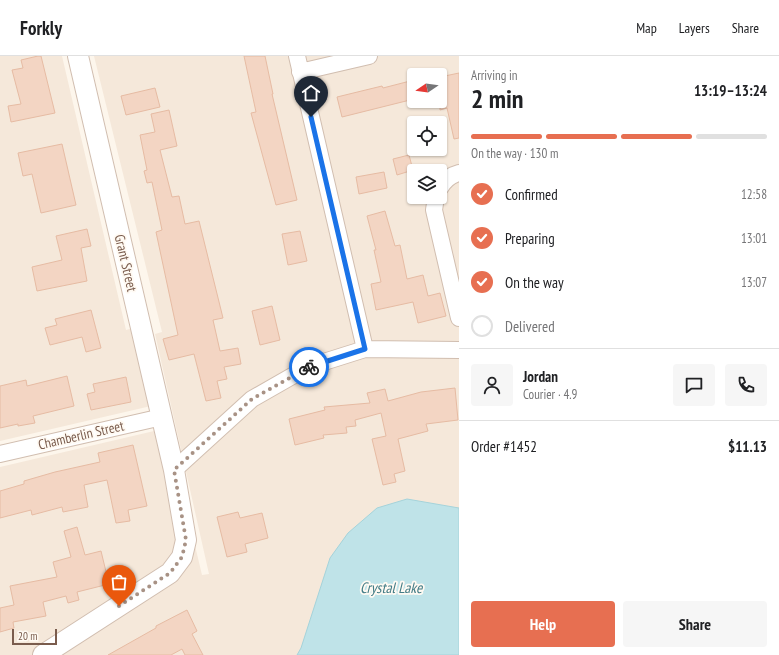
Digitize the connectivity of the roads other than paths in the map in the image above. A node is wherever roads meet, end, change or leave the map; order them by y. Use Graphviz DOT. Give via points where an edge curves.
graph roads {
  1 [pos="78,56"];
  2 [pos="297,56"];
  3 [pos="369,56"];
  4 [pos="300,72"];
  5 [pos="459,174"];
  6 [pos="447,180"];
  7 [pos="435,204"];
  8 [pos="459,318"];
  9 [pos="365,349"];
  10 [pos="459,350"];
  11 [pos="162,417"];
  12 [pos="0,454"];
  13 [pos="174,470"];
  14 [pos="43,655"];
  1 -- 11 [label="street, Grant Street"];
  2 -- 4 [label="street"];
  3 -- 4 [label="street"];
  4 -- 9 [label="street"];
  5 -- 6 [label="street" via="454,174"];
  7 -- 8 [label="street"];
  9 -- 10 [label="street"];
  9 -- 13 [label="street" via="308,367 252,399"];
  11 -- 12 [label="street, Chamberlin Street"];
  11 -- 13 [label="street, Grant Street"];
  13 -- 14 [label="street, Grant Street" via="186,540 182,557 170,573"];
}
